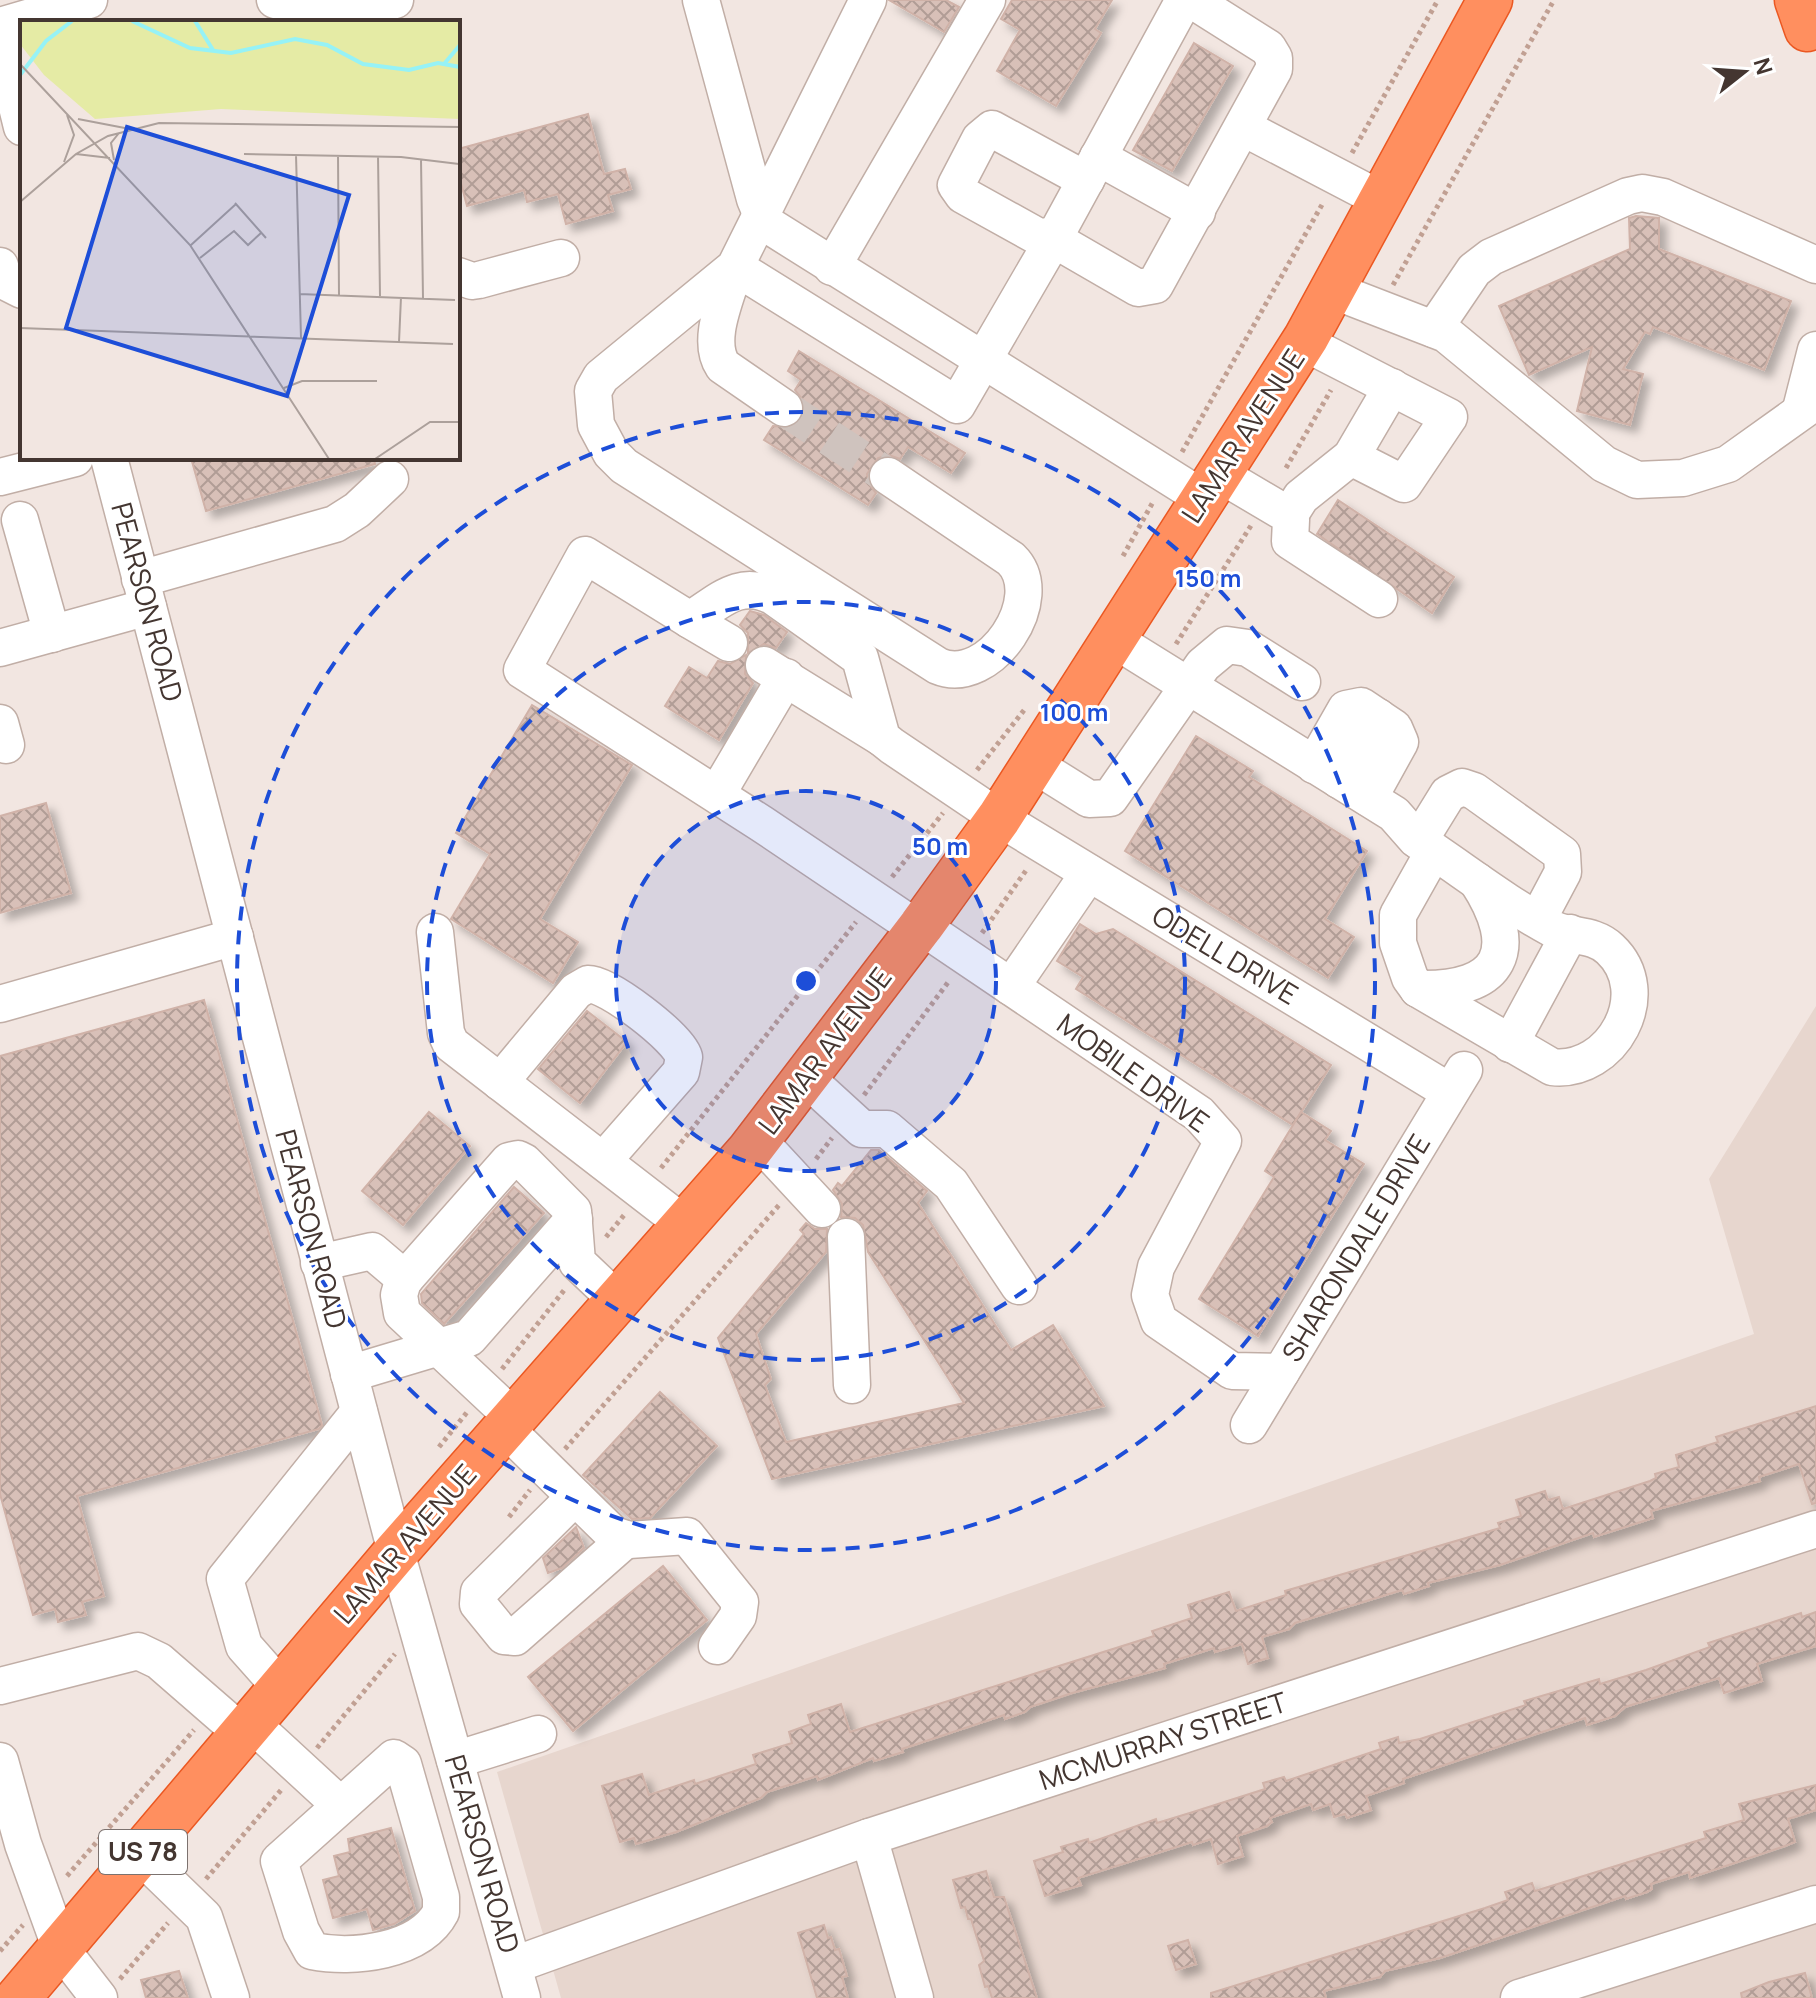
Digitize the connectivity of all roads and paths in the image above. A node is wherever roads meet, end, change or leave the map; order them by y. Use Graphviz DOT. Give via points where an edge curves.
graph roads {
  1 [pos="89,0"];
  2 [pos="275,0"];
  3 [pos="395,0"];
  4 [pos="701,0"];
  5 [pos="868,0"];
  6 [pos="987,0"];
  7 [pos="1438,0"];
  8 [pos="1490,0"];
  9 [pos="1180,2"];
  10 [pos="20,20"];
  11 [pos="21,20"];
  12 [pos="0,26"];
  13 [pos="0,38"];
  14 [pos="20,118"];
  15 [pos="1244,128"];
  16 [pos="1092,168"];
  17 [pos="1338,177"];
  18 [pos="1382,200"];
  19 [pos="1197,212"];
  20 [pos="760,216"];
  21 [pos="1053,240"];
  22 [pos="561,258"];
  23 [pos="1816,265"];
  24 [pos="0,266"];
  25 [pos="735,267"];
  26 [pos="832,267"];
  27 [pos="460,277"];
  28 [pos="20,289"];
  29 [pos="1332,290"];
  30 [pos="1434,329"];
  31 [pos="1303,342"];
  32 [pos="1816,350"];
  33 [pos="984,362"];
  34 [pos="1392,387"];
  35 [pos="1808,405"];
  36 [pos="784,408"];
  37 [pos="1351,457"];
  38 [pos="0,459"];
  39 [pos="20,460"];
  40 [pos="30,460"];
  41 [pos="110,460"];
  42 [pos="888,476"];
  43 [pos="0,477"];
  44 [pos="390,479"];
  45 [pos="1197,483"];
  46 [pos="1289,516"];
  47 [pos="20,520"];
  48 [pos="1115,569"];
  49 [pos="144,593"];
  50 [pos="1379,599"];
  51 [pos="690,620"];
  52 [pos="52,634"];
  53 [pos="1113,639"];
  54 [pos="729,643"];
  55 [pos="0,648"];
  56 [pos="1302,682"];
  57 [pos="1189,686"];
  58 [pos="1034,698"];
  59 [pos="882,738"];
  60 [pos="1033,764"];
  61 [pos="1340,781"];
  62 [pos="960,791"];
  63 [pos="717,794"];
  64 [pos="999,818"];
  65 [pos="1426,846"];
  66 [pos="1089,873"];
  67 [pos="1473,876"];
  68 [pos="874,899"];
  69 [pos="1554,926"];
  70 [pos="919,927"];
  71 [pos="435,932"];
  72 [pos="235,937"];
  73 [pos="1011,987"];
  74 [pos="1418,989"];
  75 [pos="0,1004"];
  76 [pos="1510,1044"];
  77 [pos="805,1077"];
  78 [pos="1457,1081"];
  79 [pos="500,1082"];
  80 [pos="758,1140"];
  81 [pos="603,1161"];
  82 [pos="642,1191"];
  83 [pos="822,1209"];
  84 [pos="574,1219"];
  85 [pos="684,1224"];
  86 [pos="846,1237"];
  87 [pos="319,1263"];
  88 [pos="582,1268"];
  89 [pos="405,1279"];
  90 [pos="1019,1286"];
  91 [pos="617,1300"];
  92 [pos="439,1348"];
  93 [pos="1281,1372"];
  94 [pos="349,1374"];
  95 [pos="852,1385"];
  96 [pos="359,1412"];
  97 [pos="501,1412"];
  98 [pos="1249,1425"];
  99 [pos="431,1457"];
  100 [pos="575,1497"];
  101 [pos="1816,1529"];
  102 [pos="625,1540"];
  103 [pos="396,1552"];
  104 [pos="717,1646"];
  105 [pos="0,1686"];
  106 [pos="281,1688"];
  107 [pos="236,1722"];
  108 [pos="538,1734"];
  109 [pos="455,1760"];
  110 [pos="0,1761"];
  111 [pos="339,1804"];
  112 [pos="869,1837"];
  113 [pos="140,1855"];
  114 [pos="489,1880"];
  115 [pos="440,1894"];
  116 [pos="44,1901"];
  117 [pos="1816,1904"];
  118 [pos="61,1949"];
  119 [pos="0,1951"];
  120 [pos="518,1982"];
  121 [pos="18,1998"];
  122 [pos="99,1998"];
  123 [pos="231,1998"];
  124 [pos="915,1998"];
  125 [pos="1519,1998"];
  1 -- 11 [label="street"];
  2 -- 3 [label="street" via="342,16"];
  4 -- 20 [label="street"];
  5 -- 20 [label="street"];
  6 -- 26 [label="street"];
  7 -- 17 [label="path"];
  8 -- 18 [label="highway, LAMAR AVENUE / US 78"];
  9 -- 15 [label="street" via="1263,44 1274,58 1272,75"];
  9 -- 16 [label="street"];
  10 -- 12 [label="street"];
  13 -- 14 [label="street"];
  15 -- 17 [label="street"];
  15 -- 19 [label="street"];
  16 -- 19 [label="street"];
  16 -- 21 [label="street"];
  16 -- 21 [label="street" via="992,129 983,135 958,179 961,194"];
  17 -- 18 [label="street"];
  17 -- 45 [label="path"];
  18 -- 29 [label="highway, LAMAR AVENUE / US 78"];
  19 -- 21 [label="street" via="1159,281 1147,288 1138,288"];
  20 -- 25 [label="street"];
  20 -- 26 [label="street" via="770,228"];
  21 -- 33 [label="street"];
  22 -- 27 [label="street" via="472,281"];
  23 -- 30 [label="street" via="1663,197 1636,194 1491,257 1474,270"];
  24 -- 28 [label="street" via="4,281"];
  25 -- 33 [label="street" via="957,405"];
  25 -- 36 [label="street" via="717,336 718,356 723,366"];
  25 -- 42 [label="street" via="601,377 592,408 611,453 938,666 958,670 978,665 997,650 1024,600 1020,569"];
  26 -- 33 [label="street"];
  29 -- 30 [label="street"];
  29 -- 31 [label="highway, LAMAR AVENUE / US 78"];
  30 -- 35 [label="street" via="1464,346 1604,464 1637,480 1683,478 1728,464"];
  31 -- 34 [label="street"];
  31 -- 45 [label="highway, LAMAR AVENUE / US 78"];
  32 -- 35 [label="street"];
  33 -- 45 [label="street"];
  34 -- 37 [label="street"];
  34 -- 37 [label="street" via="1449,417 1404,484"];
  37 -- 46 [label="street" via="1301,497"];
  38 -- 39 [label="street"];
  40 -- 43 [label="street"];
  41 -- 49 [label="street, PEARSON ROAD"];
  44 -- 49 [label="street" via="335,524"];
  45 -- 46 [label="street"];
  45 -- 48 [label="path"];
  45 -- 53 [label="highway, LAMAR AVENUE / US 78"];
  46 -- 50 [label="street" via="1290,541"];
  47 -- 52 [label="street"];
  49 -- 52 [label="street"];
  49 -- 72 [label="street, PEARSON ROAD"];
  51 -- 54 [label="street"];
  51 -- 59 [label="street" via="744,588 774,597 860,658"];
  51 -- 63 [label="street, MOBILE DRIVE" via="585,555 522,670"];
  52 -- 55 [label="street"];
  53 -- 57 [label="street"];
  53 -- 60 [label="highway, LAMAR AVENUE / US 78"];
  56 -- 57 [label="street" via="1237,644 1219,648"];
  57 -- 60 [label="street" via="1110,798 1089,799"];
  57 -- 61 [label="street"];
  58 -- 62 [label="path"];
  59 -- 62 [label="street, ODELL DRIVE"];
  59 -- 63 [label="street, ODELL DRIVE" via="775,671"];
  60 -- 64 [label="highway, LAMAR AVENUE / US 78"];
  61 -- 61 [label="street" via="1346,709 1357,705 1397,731 1400,742"];
  61 -- 65 [label="street" via="1402,821"];
  62 -- 64 [label="street, ODELL DRIVE"];
  62 -- 68 [label="path"];
  63 -- 68 [label="street, MOBILE DRIVE"];
  64 -- 66 [label="street, ODELL DRIVE"];
  64 -- 70 [label="highway, LAMAR AVENUE / US 78"];
  65 -- 67 [label="street"];
  65 -- 69 [label="street" via="1448,794 1462,787 1474,791 1562,854"];
  65 -- 74 [label="street" via="1397,921 1399,951"];
  66 -- 73 [label="street"];
  66 -- 78 [label="street, ODELL DRIVE"];
  67 -- 69 [label="street"];
  67 -- 74 [label="street" via="1500,924 1499,961 1475,981"];
  68 -- 70 [label="street, MOBILE DRIVE"];
  68 -- 82 [label="path"];
  69 -- 76 [label="street"];
  69 -- 76 [label="street" via="1608,947 1627,973 1629,1005 1601,1055 1566,1069"];
  70 -- 73 [label="street, MOBILE DRIVE"];
  70 -- 77 [label="highway, LAMAR AVENUE / US 78"];
  71 -- 79 [label="street" via="449,1040"];
  72 -- 75 [label="street"];
  72 -- 87 [label="street, PEARSON ROAD"];
  73 -- 93 [label="street, MOBILE DRIVE" via="1199,1114 1223,1141 1156,1267 1150,1295 1159,1321 1232,1371"];
  74 -- 76 [label="street"];
  77 -- 80 [label="highway, LAMAR AVENUE / US 78"];
  77 -- 90 [label="street" via="862,1129 887,1129 951,1184"];
  78 -- 93 [label="street, SHARONDALE DRIVE"];
  79 -- 81 [label="street"];
  79 -- 81 [label="street" via="576,991 588,984 605,989 675,1040 684,1057 681,1072"];
  80 -- 83 [label="street"];
  80 -- 85 [label="highway, LAMAR AVENUE / US 78"];
  81 -- 82 [label="street"];
  82 -- 85 [label="street"];
  82 -- 88 [label="path"];
  84 -- 88 [label="street" via="574,1253"];
  84 -- 89 [label="street" via="569,1205 527,1165 511,1160"];
  84 -- 92 [label="street" via="475,1333"];
  85 -- 91 [label="highway, LAMAR AVENUE / US 78"];
  86 -- 95 [label="street"];
  87 -- 89 [label="street" via="372,1251"];
  87 -- 94 [label="street, PEARSON ROAD"];
  88 -- 91 [label="street"];
  88 -- 97 [label="path"];
  89 -- 92 [label="street" via="399,1291 401,1310"];
  91 -- 97 [label="highway, LAMAR AVENUE / US 78"];
  92 -- 94 [label="street"];
  92 -- 97 [label="street"];
  93 -- 98 [label="street, SHARONDALE DRIVE"];
  94 -- 96 [label="street, PEARSON ROAD"];
  96 -- 103 [label="street, PEARSON ROAD"];
  96 -- 106 [label="street" via="225,1579 244,1646"];
  97 -- 99 [label="path"];
  97 -- 100 [label="street"];
  97 -- 103 [label="highway, LAMAR AVENUE / US 78"];
  100 -- 102 [label="street"];
  100 -- 102 [label="street" via="479,1592 478,1604 504,1636 515,1637"];
  101 -- 112 [label="street, MCMURRAY STREET"];
  102 -- 104 [label="street" via="677,1534 695,1542 740,1602 738,1616"];
  103 -- 106 [label="highway, LAMAR AVENUE / US 78"];
  103 -- 109 [label="street, PEARSON ROAD"];
  105 -- 107 [label="street" via="138,1651 159,1661"];
  106 -- 107 [label="highway, LAMAR AVENUE / US 78"];
  107 -- 111 [label="street"];
  107 -- 113 [label="highway, LAMAR AVENUE / US 78"];
  107 -- 116 [label="path"];
  108 -- 109 [label="street"];
  109 -- 114 [label="street, PEARSON ROAD"];
  110 -- 116 [label="street"];
  111 -- 115 [label="street" via="391,1759 402,1761"];
  111 -- 115 [label="street" via="279,1861 312,1951 402,1945 437,1919"];
  112 -- 120 [label="street, MCMURRAY STREET"];
  112 -- 124 [label="street"];
  113 -- 118 [label="highway, LAMAR AVENUE / US 78"];
  113 -- 123 [label="street" via="204,1917"];
  114 -- 115 [label="street"];
  114 -- 120 [label="street, PEARSON ROAD"];
  116 -- 118 [label="street"];
  116 -- 119 [label="path"];
  117 -- 125 [label="street"];
  118 -- 121 [label="highway, LAMAR AVENUE / US 78"];
  118 -- 122 [label="street"];
}
